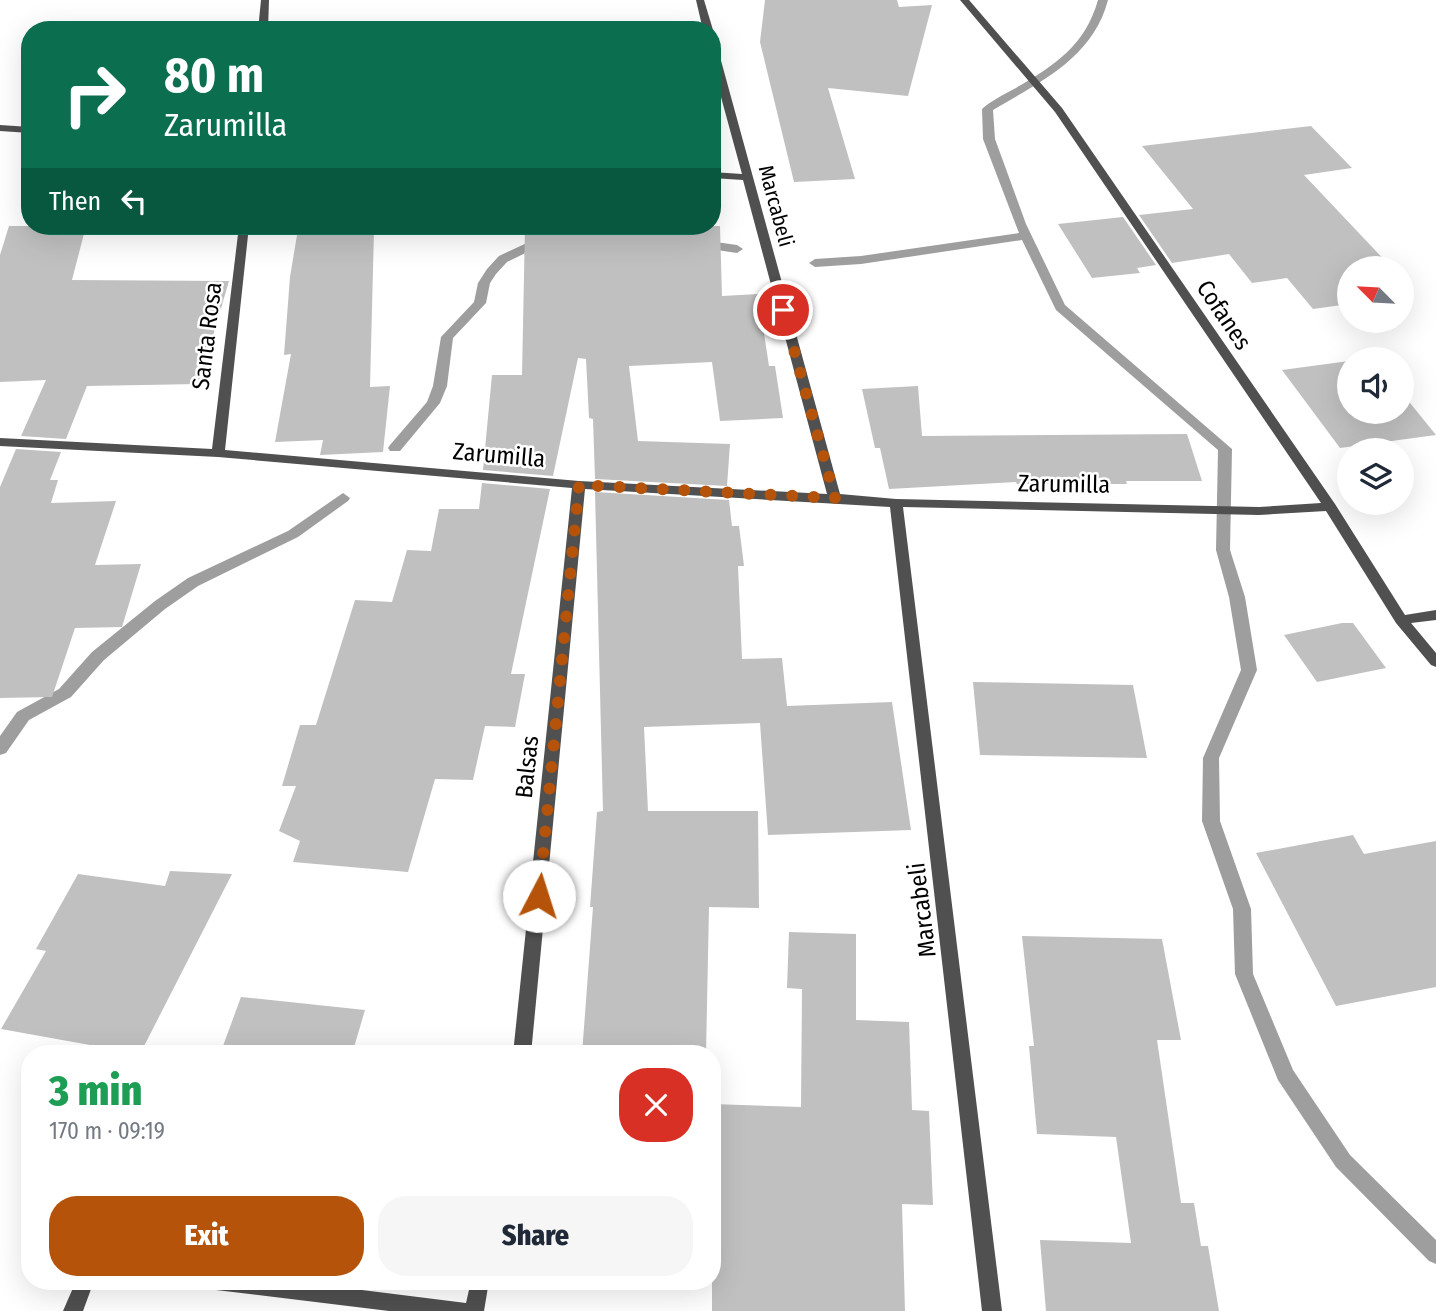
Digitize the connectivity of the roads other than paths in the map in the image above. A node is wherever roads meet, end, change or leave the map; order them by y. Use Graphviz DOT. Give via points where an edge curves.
graph roads {
  1 [pos="265,0"];
  2 [pos="700,0"];
  3 [pos="964,0"];
  4 [pos="264,21"];
  5 [pos="706,21"];
  6 [pos="721,81"];
  7 [pos="0,128"];
  8 [pos="21,129"];
  9 [pos="721,176"];
  10 [pos="746,177"];
  11 [pos="243,235"];
  12 [pos="0,442"];
  13 [pos="218,453"];
  14 [pos="579,485"];
  15 [pos="835,498"];
  16 [pos="896,503"];
  17 [pos="1330,507"];
  18 [pos="1436,615"];
  19 [pos="1401,620"];
  20 [pos="1436,662"];
  21 [pos="523,1045"];
  22 [pos="81,1290"];
  23 [pos="290,1290"];
  24 [pos="478,1290"];
  25 [pos="73,1311"];
  26 [pos="464,1311"];
  27 [pos="474,1311"];
  28 [pos="992,1311"];
  1 -- 4 [label="street"];
  2 -- 5 [label="street"];
  3 -- 17 [label="street, Cofanes" via="1059,110"];
  6 -- 10 [label="street, Marcabeli"];
  7 -- 8 [label="street"];
  9 -- 10 [label="street"];
  10 -- 15 [label="street, Marcabeli"];
  11 -- 13 [label="street, Santa Rosa"];
  12 -- 13 [label="street, Zarumilla"];
  13 -- 14 [label="street, Zarumilla"];
  14 -- 15 [label="street, Zarumilla"];
  14 -- 21 [label="street, Balsas"];
  15 -- 16 [label="street, Zarumilla"];
  16 -- 17 [label="street, Zarumilla" via="1259,511"];
  16 -- 28 [label="street, Marcabeli"];
  17 -- 19 [label="street, Cofanes"];
  18 -- 19 [label="street"];
  19 -- 20 [label="street, Cofanes"];
  22 -- 25 [label="street"];
  23 -- 26 [label="street"];
  24 -- 27 [label="street"];
}
